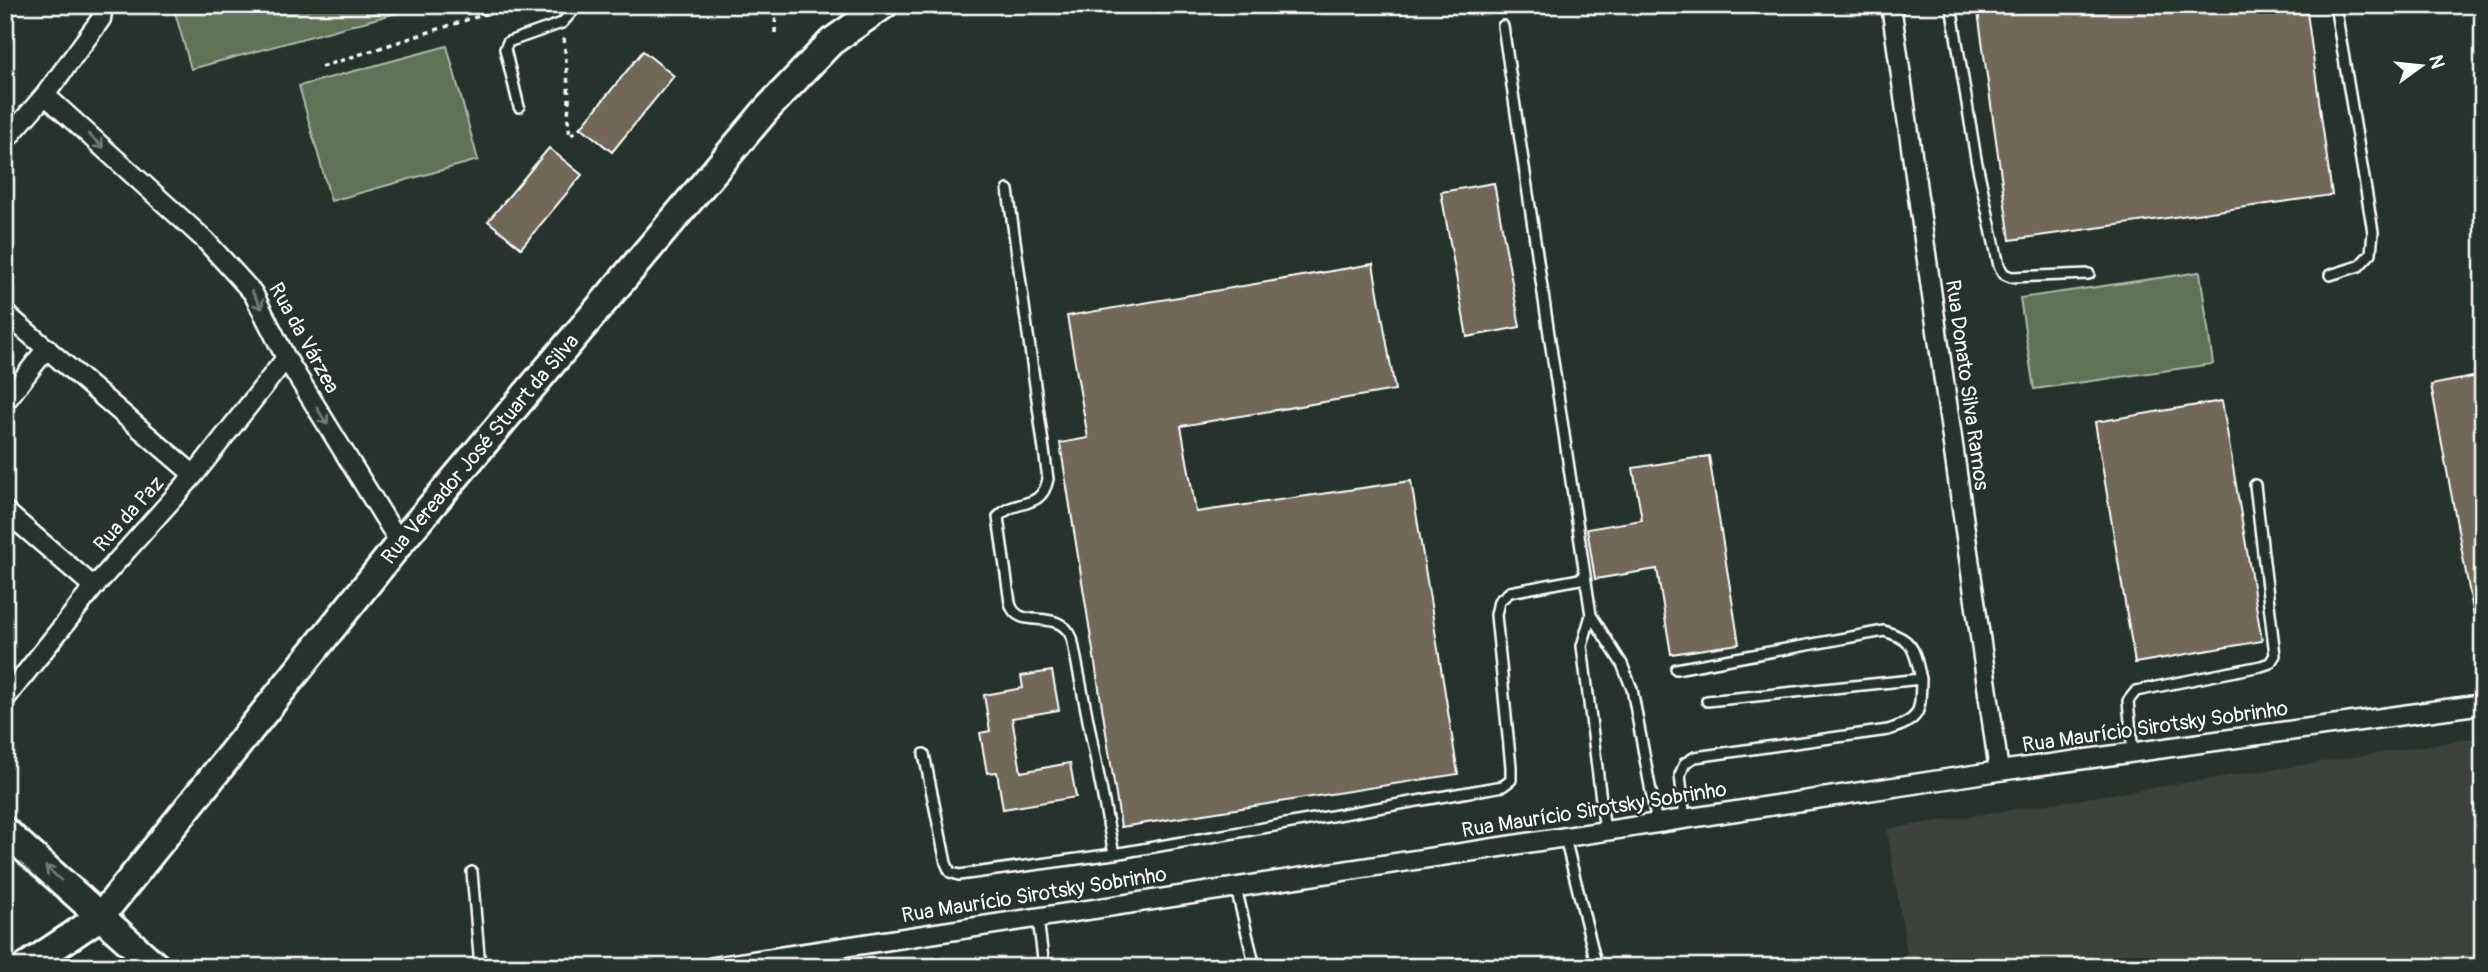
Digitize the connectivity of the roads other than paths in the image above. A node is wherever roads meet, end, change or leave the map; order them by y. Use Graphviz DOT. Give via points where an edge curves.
graph roads {
  1 [pos="103,5"];
  2 [pos="578,5"];
  3 [pos="884,5"];
  4 [pos="1891,5"];
  5 [pos="1951,5"];
  6 [pos="2335,5"];
  7 [pos="1503,26"];
  8 [pos="46,95"];
  9 [pos="519,107"];
  10 [pos="5,141"];
  11 [pos="1008,190"];
  12 [pos="2089,274"];
  13 [pos="2330,275"];
  14 [pos="5,313"];
  15 [pos="47,348"];
  16 [pos="286,358"];
  17 [pos="5,402"];
  18 [pos="194,475"];
  19 [pos="2255,485"];
  20 [pos="5,511"];
  21 [pos="400,543"];
  22 [pos="1585,578"];
  23 [pos="94,587"];
  24 [pos="1591,615"];
  25 [pos="1676,669"];
  26 [pos="1921,680"];
  27 [pos="5,699"];
  28 [pos="1707,701"];
  29 [pos="2483,704"];
  30 [pos="2133,753"];
  31 [pos="924,754"];
  32 [pos="1999,771"];
  33 [pos="1685,819"];
  34 [pos="1657,824"];
  35 [pos="5,831"];
  36 [pos="1605,832"];
  37 [pos="1565,838"];
  38 [pos="1114,854"];
  39 [pos="471,872"];
  40 [pos="1236,888"];
  41 [pos="101,916"];
  42 [pos="1038,918"];
  43 [pos="25,967"];
  44 [pos="157,967"];
  45 [pos="480,967"];
  46 [pos="713,967"];
  47 [pos="1044,967"];
  48 [pos="1255,967"];
  49 [pos="1597,967"];
  1 -- 8 [label="street" via="101,19"];
  2 -- 9 [label="lane" via="562,23 508,42 505,49"];
  3 -- 21 [label="main road, Rua Vereador José Stuart da Silva" via="831,42 767,108"];
  4 -- 32 [label="street, Rua Donato Silva Ramos"];
  5 -- 12 [label="lane" via="1999,266 2011,277"];
  6 -- 13 [label="lane" via="2373,232 2371,253 2358,266"];
  7 -- 22 [label="lane"];
  8 -- 10 [label="street"];
  8 -- 16 [label="street, Rua da Várzea, one-way" via="242,279 263,309"];
  11 -- 38 [label="lane" via="1048,479 1038,499 998,517 1010,603 1018,617 1060,622 1068,628"];
  14 -- 15 [label="street"];
  15 -- 17 [label="street"];
  15 -- 18 [label="street"];
  16 -- 18 [label="street, Rua da Paz"];
  16 -- 21 [label="street, Rua da Várzea, one-way"];
  18 -- 23 [label="street, Rua da Paz"];
  19 -- 30 [label="lane" via="2275,655 2260,666 2136,691 2129,701"];
  20 -- 23 [label="street"];
  21 -- 41 [label="main road, Rua Vereador José Stuart da Silva"];
  22 -- 24 [label="lane"];
  22 -- 38 [label="lane" via="1510,592 1499,601 1496,615 1511,767 1511,780 1503,786"];
  23 -- 27 [label="street, Rua da Paz"];
  24 -- 34 [label="lane" via="1632,689"];
  24 -- 36 [label="lane" via="1582,646"];
  25 -- 26 [label="lane" via="1884,631 1903,636 1914,651"];
  26 -- 28 [label="lane"];
  26 -- 33 [label="lane" via="1920,708 1909,723 1888,730 1695,757 1685,763 1680,775"];
  29 -- 30 [label="street, Rua Maurício Sirotsky Sobrinho"];
  30 -- 32 [label="street, Rua Maurício Sirotsky Sobrinho"];
  31 -- 38 [label="lane" via="950,872 959,875"];
  32 -- 33 [label="street, Rua Maurício Sirotsky Sobrinho"];
  33 -- 34 [label="street, Rua Maurício Sirotsky Sobrinho"];
  34 -- 36 [label="street, Rua Maurício Sirotsky Sobrinho"];
  41 -- 35 [label="main road, one-way"];
  36 -- 37 [label="street, Rua Maurício Sirotsky Sobrinho"];
  37 -- 40 [label="street, Rua Maurício Sirotsky Sobrinho"];
  37 -- 49 [label="lane"];
  39 -- 45 [label="lane"];
  40 -- 42 [label="street, Rua Maurício Sirotsky Sobrinho"];
  40 -- 48 [label="lane"];
  41 -- 43 [label="main road, Rua Vereador José Stuart da Silva"];
  41 -- 44 [label="main road"];
  42 -- 46 [label="street, Rua Maurício Sirotsky Sobrinho"];
  42 -- 47 [label="lane"];
}
